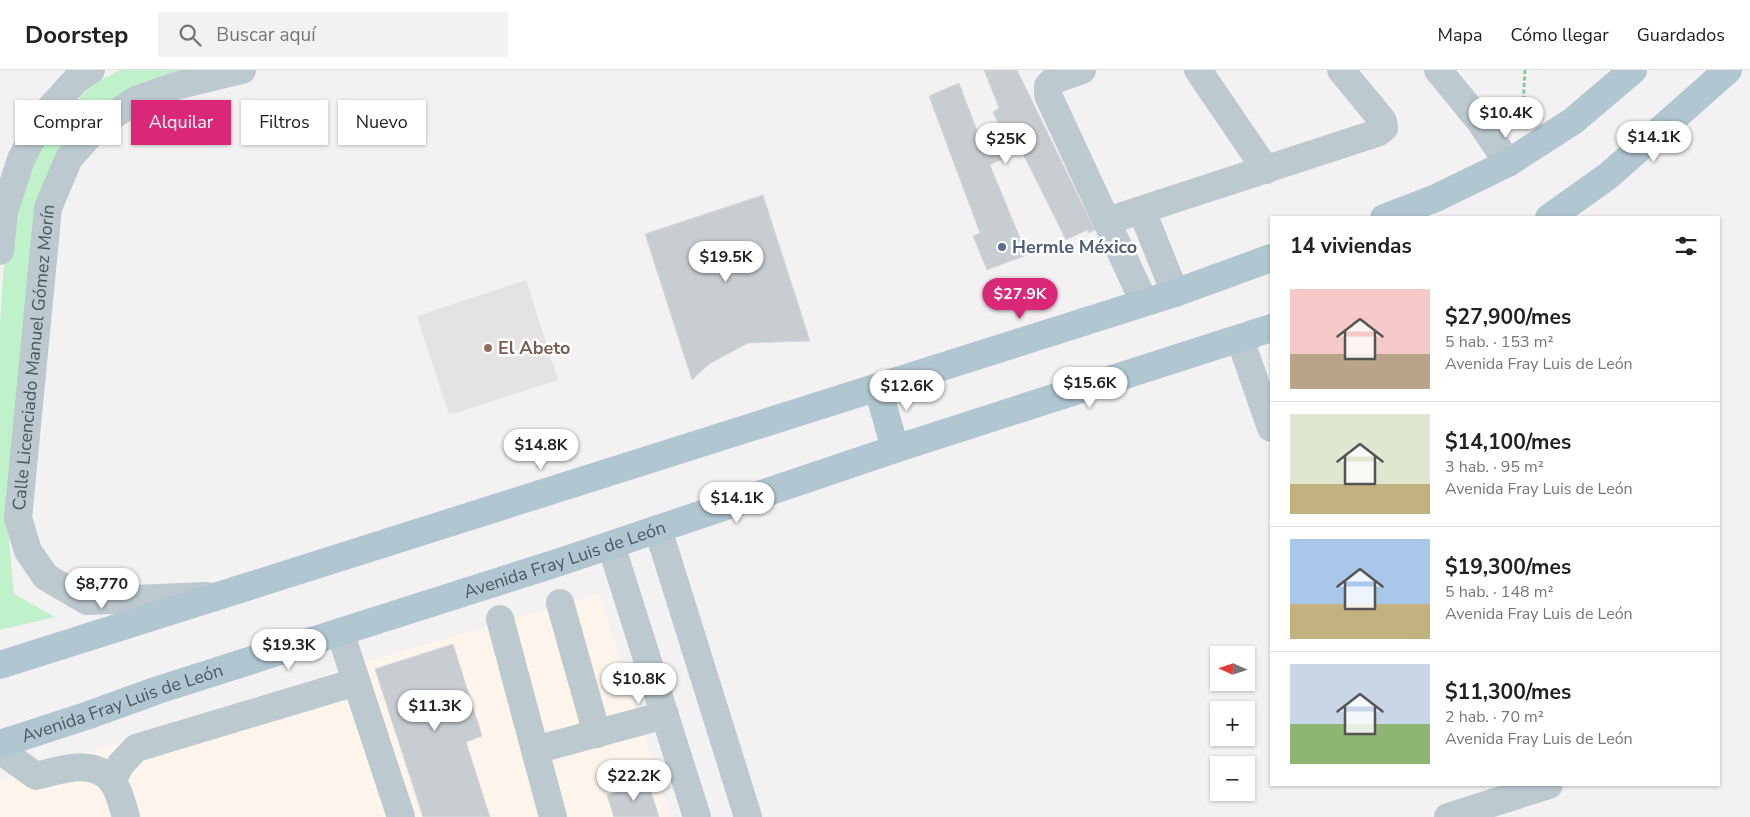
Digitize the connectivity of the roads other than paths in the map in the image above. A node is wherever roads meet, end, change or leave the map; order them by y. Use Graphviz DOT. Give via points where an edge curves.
graph roads {
  1 [pos="242,70"];
  2 [pos="1082,70"];
  3 [pos="1198,70"];
  4 [pos="1341,70"];
  5 [pos="1438,70"];
  6 [pos="1633,70"];
  7 [pos="1728,70"];
  8 [pos="79,73"];
  9 [pos="1508,163"];
  10 [pos="1266,170"];
  11 [pos="1142,211"];
  12 [pos="1389,216"];
  13 [pos="1552,216"];
  14 [pos="1107,221"];
  15 [pos="0,251"];
  16 [pos="1270,258"];
  17 [pos="1175,292"];
  18 [pos="1144,302"];
  19 [pos="1270,328"];
  20 [pos="1240,339"];
  21 [pos="878,388"];
  22 [pos="1270,425"];
  23 [pos="895,449"];
  24 [pos="658,529"];
  25 [pos="611,545"];
  26 [pos="218,595"];
  27 [pos="560,603"];
  28 [pos="500,619"];
  29 [pos="340,632"];
  30 [pos="0,665"];
  31 [pos="356,682"];
  32 [pos="665,715"];
  33 [pos="597,734"];
  34 [pos="0,744"];
  35 [pos="0,750"];
  36 [pos="536,750"];
  37 [pos="112,781"];
  38 [pos="1546,786"];
  39 [pos="126,817"];
  40 [pos="401,817"];
  41 [pos="553,817"];
  42 [pos="697,817"];
  43 [pos="748,817"];
  44 [pos="1448,817"];
  1 -- 26 [label="street, Calle Licenciado Manuel Gómez Morín" via="176,86 136,100 100,124 69,158 48,208 18,518 28,550 46,577 87,601"];
  2 -- 14 [label="street" via="1054,80 1048,86 1048,95"];
  3 -- 10 [label="street"];
  4 -- 10 [label="street" via="1383,121 1384,128"];
  5 -- 9 [label="street" via="1479,120"];
  6 -- 9 [label="main road" via="1573,121"];
  7 -- 13 [label="main road" via="1608,176"];
  8 -- 15 [label="street" via="45,114 21,159 4,212"];
  9 -- 12 [label="main road" via="1436,198"];
  10 -- 11 [label="street"];
  11 -- 14 [label="street"];
  11 -- 17 [label="street"];
  14 -- 18 [label="street"];
  16 -- 17 [label="main road"];
  17 -- 18 [label="main road"];
  18 -- 21 [label="main road"];
  19 -- 20 [label="main road, Avenida Fray Luis de León"];
  20 -- 22 [label="street"];
  20 -- 23 [label="main road, Avenida Fray Luis de León"];
  21 -- 23 [label="main road"];
  21 -- 26 [label="main road"];
  23 -- 24 [label="main road, Avenida Fray Luis de León"];
  24 -- 25 [label="main road, Avenida Fray Luis de León"];
  24 -- 43 [label="street"];
  25 -- 29 [label="main road, Avenida Fray Luis de León"];
  25 -- 32 [label="street"];
  26 -- 30 [label="main road"];
  27 -- 33 [label="street"];
  28 -- 36 [label="street"];
  29 -- 31 [label="street"];
  29 -- 34 [label="main road, Avenida Fray Luis de León"];
  31 -- 37 [label="street" via="136,748 121,764"];
  31 -- 40 [label="street"];
  32 -- 33 [label="street"];
  32 -- 42 [label="street"];
  33 -- 36 [label="street"];
  35 -- 37 [label="street" via="36,776 85,767 97,769"];
  36 -- 41 [label="street"];
  37 -- 39 [label="street"];
  38 -- 44 [label="street"];
}
